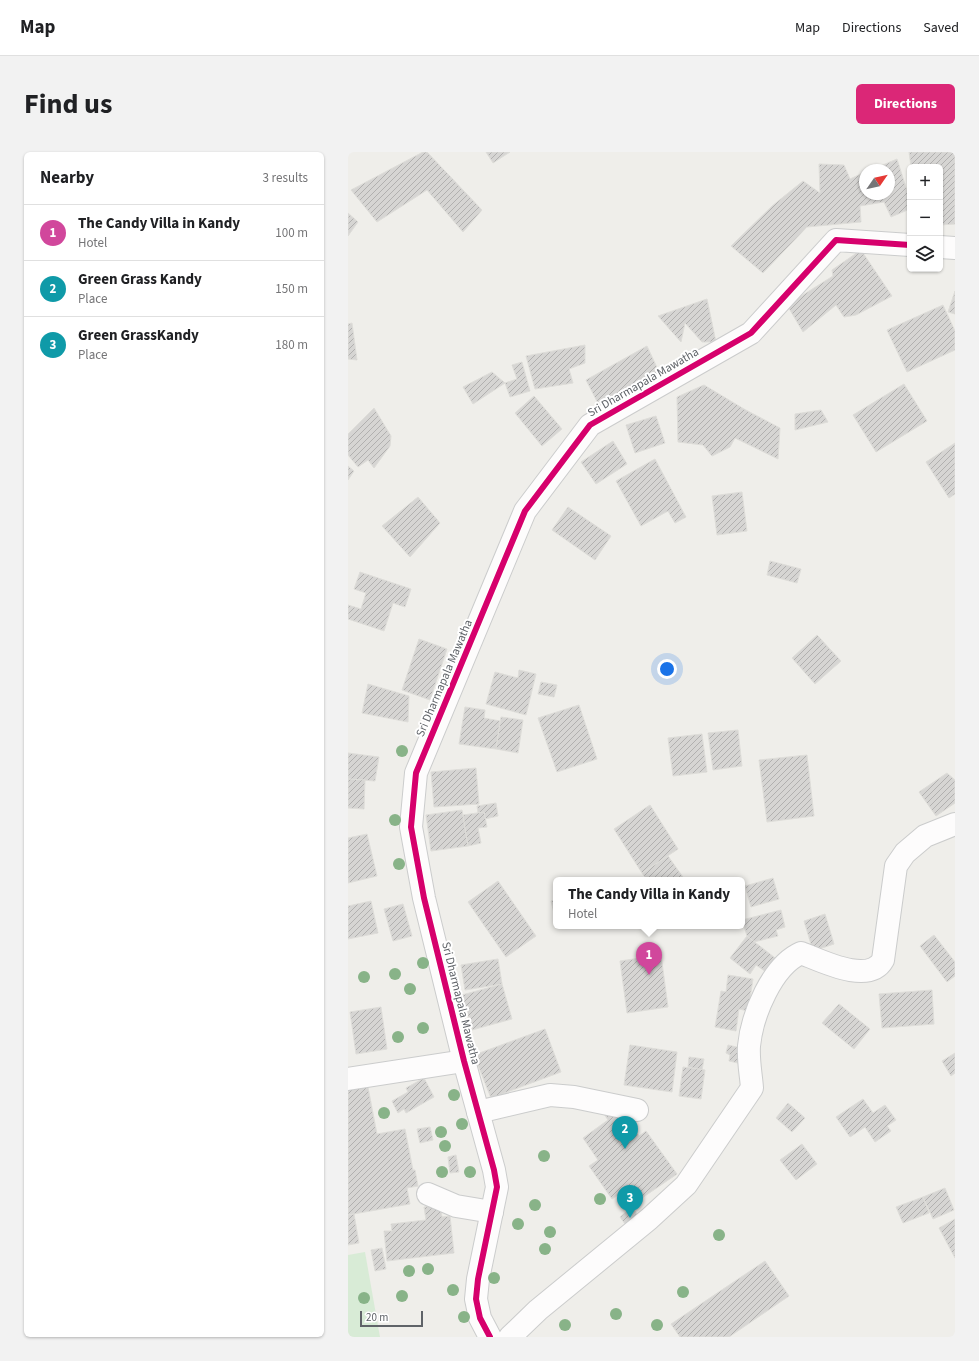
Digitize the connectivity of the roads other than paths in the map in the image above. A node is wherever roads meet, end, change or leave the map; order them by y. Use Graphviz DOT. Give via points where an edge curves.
graph roads {
  1 [pos="907,245"];
  2 [pos="943,247"];
  3 [pos="955,248"];
  4 [pos="955,824"];
  5 [pos="464,1061"];
  6 [pos="348,1079"];
  7 [pos="637,1110"];
  8 [pos="478,1112"];
  9 [pos="428,1194"];
  10 [pos="492,1212"];
  11 [pos="490,1337"];
  12 [pos="510,1337"];
  1 -- 5 [label="street, Sri Dharmapala Mawatha" via="836,240 751,333 590,425 525,511 416,773 411,827 424,898"];
  2 -- 3 [label="street"];
  4 -- 12 [label="street" via="925,836 905,853 896,866 883,960 880,965 870,971 859,971 801,954 786,963 767,991 752,1024 749,1068 752,1088 686,1185 650,1219 538,1310"];
  5 -- 6 [label="street"];
  5 -- 8 [label="street, Sri Dharmapala Mawatha"];
  7 -- 8 [label="street" via="574,1097 550,1095"];
  8 -- 10 [label="street, Sri Dharmapala Mawatha" via="497,1187"];
  9 -- 10 [label="street" via="456,1206"];
  10 -- 11 [label="street, Sri Dharmapala Mawatha" via="476,1299 480,1318"];
}
